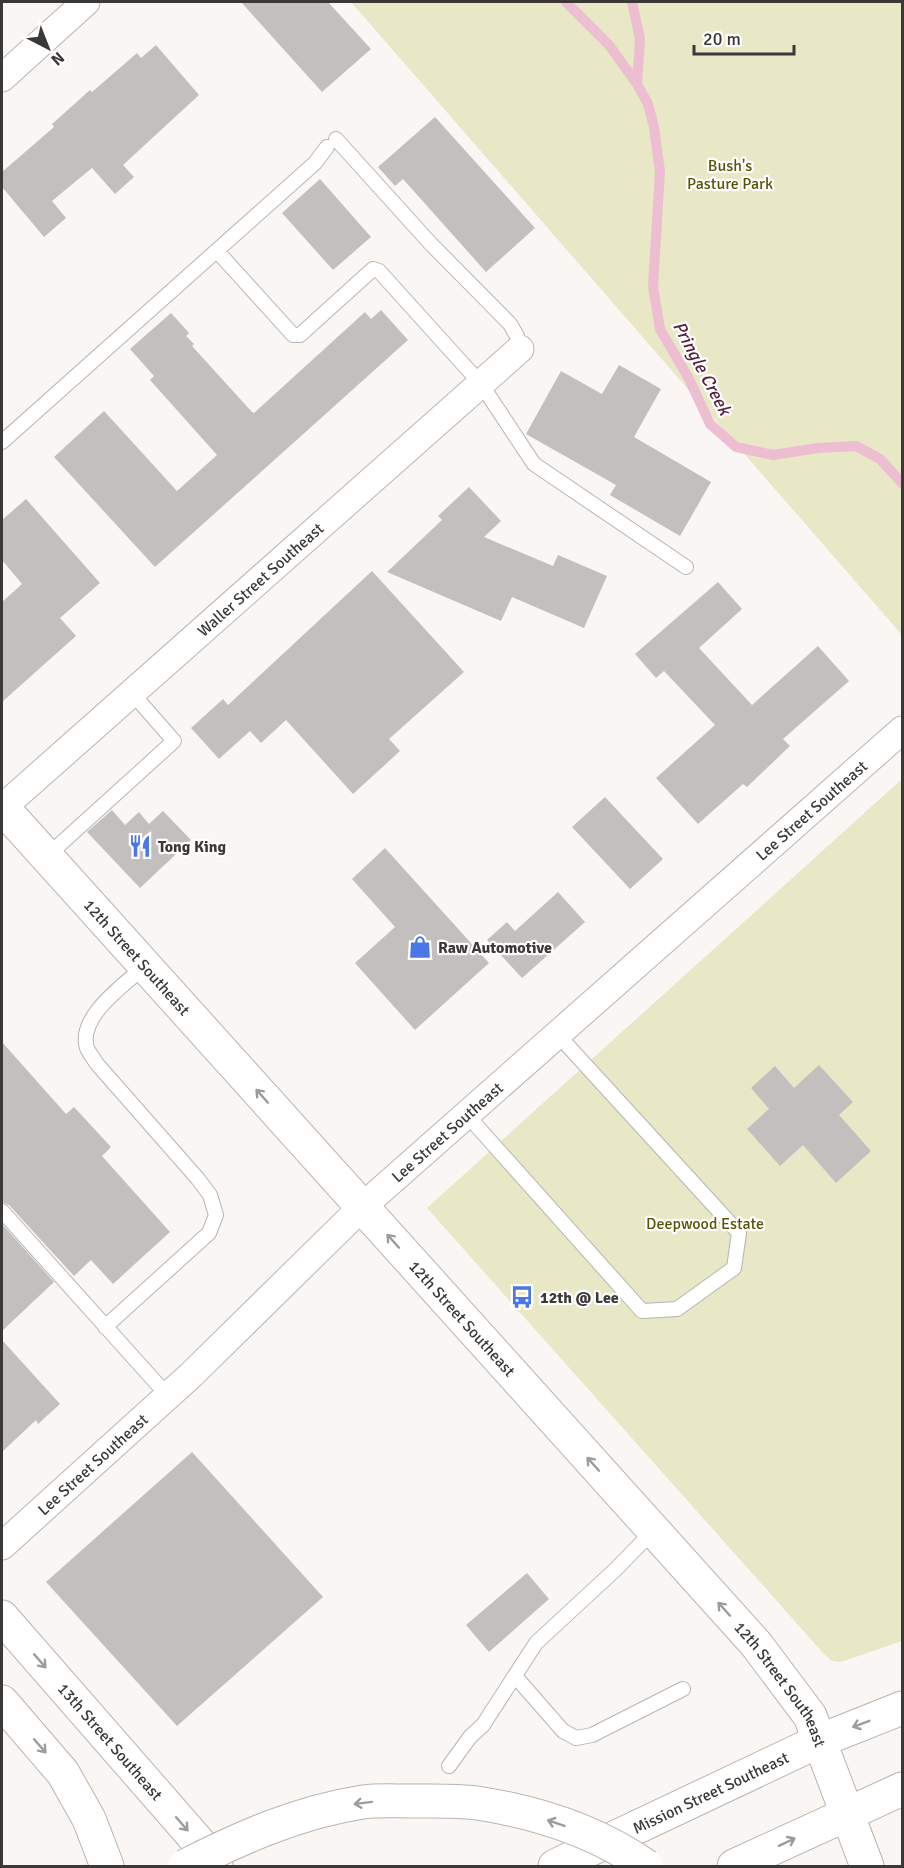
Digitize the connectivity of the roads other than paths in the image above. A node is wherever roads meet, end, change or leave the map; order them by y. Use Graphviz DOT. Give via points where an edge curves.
graph roads {
  1 [pos="86,2"];
  2 [pos="2,78"];
  3 [pos="217,251"];
  4 [pos="520,350"];
  5 [pos="481,384"];
  6 [pos="2,442"];
  7 [pos="686,567"];
  8 [pos="132,693"];
  9 [pos="903,730"];
  10 [pos="2,808"];
  11 [pos="46,857"];
  12 [pos="145,966"];
  13 [pos="558,1035"];
  14 [pos="467,1115"];
  15 [pos="362,1207"];
  16 [pos="2,1211"];
  17 [pos="105,1327"];
  18 [pos="168,1396"];
  19 [pos="653,1531"];
  20 [pos="2,1546"];
  21 [pos="2,1617"];
  22 [pos="515,1676"];
  23 [pos="683,1689"];
  24 [pos="2,1701"];
  25 [pos="903,1708"];
  26 [pos="819,1740"];
  27 [pos="449,1766"];
  28 [pos="903,1789"];
  29 [pos="847,1813"];
  30 [pos="107,1866"];
  31 [pos="185,1866"];
  32 [pos="216,1866"];
  33 [pos="555,1866"];
  34 [pos="646,1866"];
  35 [pos="735,1866"];
  36 [pos="867,1866"];
  1 -- 2 [label="street"];
  3 -- 4 [label="lane" via="315,163 331,143 510,324"];
  3 -- 5 [label="lane" via="292,335 300,335 373,269 380,270"];
  3 -- 6 [label="lane"];
  4 -- 5 [label="street, Waller Street Southeast"];
  5 -- 7 [label="lane" via="534,464"];
  5 -- 8 [label="street, Waller Street Southeast"];
  8 -- 10 [label="street, Waller Street Southeast"];
  8 -- 11 [label="lane" via="174,741"];
  9 -- 13 [label="street, Lee Street Southeast"];
  10 -- 11 [label="main road, 12th Street Southeast"];
  11 -- 12 [label="main road, 12th Street Southeast"];
  15 -- 12 [label="main road, 12th Street Southeast, one-way"];
  12 -- 17 [label="lane" via="101,1005 88,1026 86,1046 97,1065 198,1179 210,1195 216,1215 209,1233"];
  13 -- 14 [label="street, Lee Street Southeast"];
  13 -- 14 [label="lane" via="739,1233 734,1268 677,1309 642,1311"];
  14 -- 15 [label="street, Lee Street Southeast"];
  15 -- 18 [label="street, Lee Street Southeast"];
  19 -- 15 [label="main road, 12th Street Southeast, one-way"];
  16 -- 17 [label="lane"];
  17 -- 18 [label="lane"];
  18 -- 20 [label="street, Lee Street Southeast"];
  19 -- 22 [label="lane" via="536,1643"];
  26 -- 19 [label="main road, 12th Street Southeast, one-way" via="799,1699 756,1644"];
  21 -- 32 [label="main road, 13th Street Southeast, one-way"];
  22 -- 23 [label="lane" via="563,1731 576,1738 592,1735"];
  22 -- 27 [label="lane" via="483,1725"];
  24 -- 30 [label="main road, one-way" via="63,1773 89,1819"];
  25 -- 26 [label="main road, Mission Street Southeast, one-way"];
  26 -- 29 [label="main road, 12th Street Southeast"];
  26 -- 33 [label="main road, Mission Street Southeast"];
  28 -- 29 [label="main road"];
  35 -- 29 [label="main road, one-way"];
  29 -- 36 [label="main road, 12th Street Southeast"];
  34 -- 31 [label="main road, one-way, bridge" via="582,1832 529,1814 475,1803 436,1801 365,1802 299,1816 238,1839"];
}
